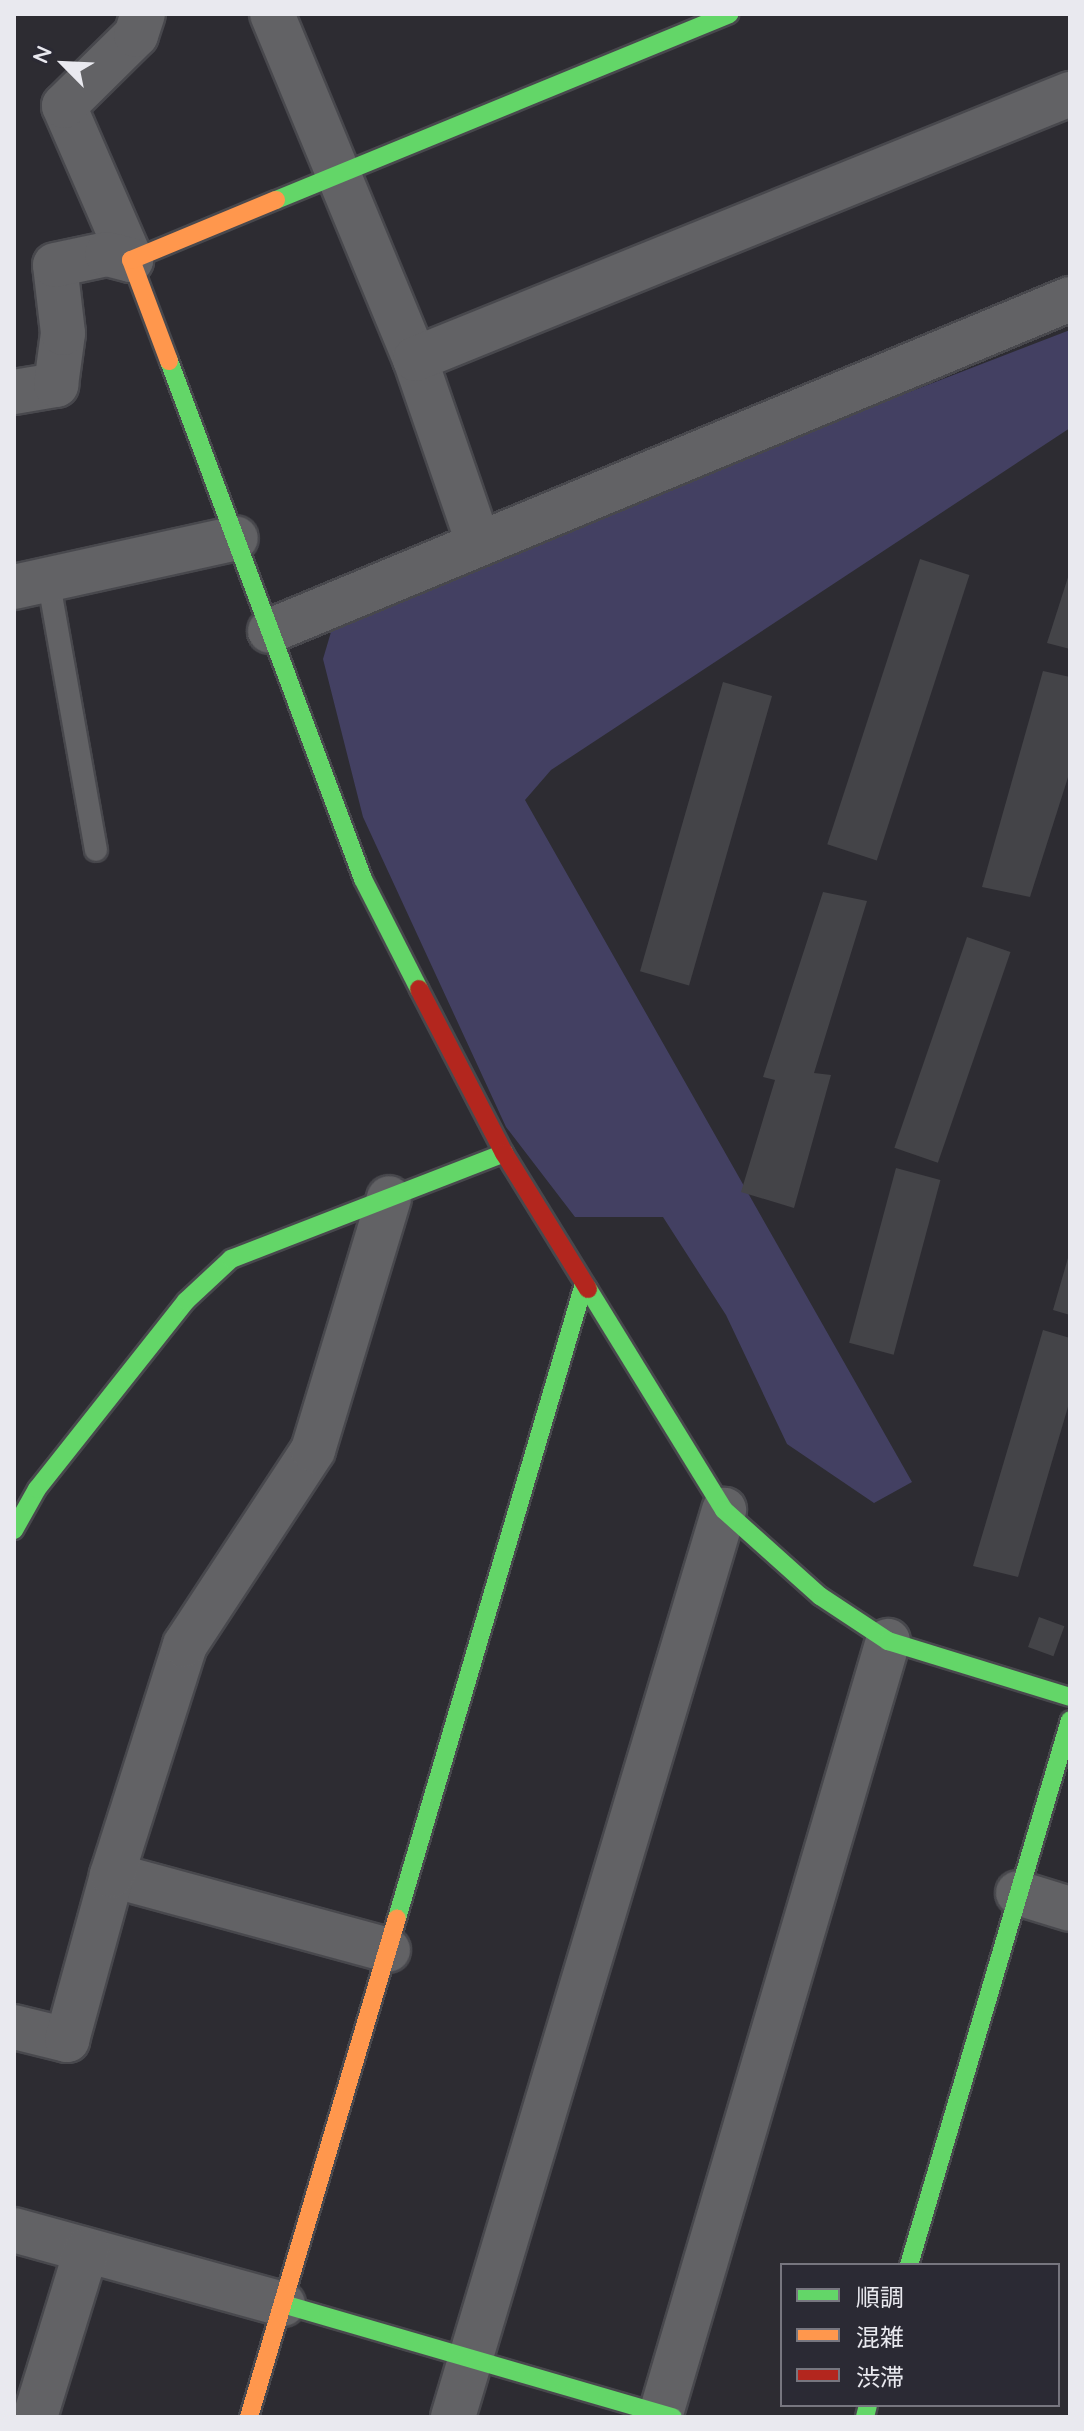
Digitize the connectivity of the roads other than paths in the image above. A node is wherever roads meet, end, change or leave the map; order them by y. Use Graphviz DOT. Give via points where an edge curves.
graph roads {
  1 [pos="143,14"];
  2 [pos="272,14"];
  3 [pos="701,19"];
  4 [pos="1070,94"];
  5 [pos="339,178"];
  6 [pos="131,260"];
  7 [pos="1070,299"];
  8 [pos="415,359"];
  9 [pos="14,392"];
  10 [pos="236,538"];
  11 [pos="478,542"];
  12 [pos="31,582"];
  13 [pos="270,631"];
  14 [pos="96,850"];
  15 [pos="504,1153"];
  16 [pos="389,1198"];
  17 [pos="584,1284"];
  18 [pos="724,1510"];
  19 [pos="14,1530"];
  20 [pos="888,1641"];
  21 [pos="1070,1697"];
  22 [pos="1070,1720"];
  23 [pos="112,1875"];
  24 [pos="1018,1893"];
  25 [pos="1070,1909"];
  26 [pos="388,1950"];
  27 [pos="14,2027"];
  28 [pos="14,2230"];
  29 [pos="86,2251"];
  30 [pos="910,2263"];
  31 [pos="283,2304"];
  32 [pos="471,2357"];
  33 [pos="664,2416"];
  34 [pos="35,2417"];
  35 [pos="249,2417"];
  36 [pos="453,2417"];
  1 -- 6 [label="street" via="136,35 64,106"];
  2 -- 5 [label="street"];
  3 -- 5 [label="street"];
  4 -- 8 [label="street"];
  5 -- 6 [label="street"];
  5 -- 8 [label="street"];
  6 -- 9 [label="street" via="107,254 55,265 63,333 56,385"];
  6 -- 10 [label="street"];
  7 -- 11 [label="street"];
  8 -- 11 [label="street"];
  10 -- 12 [label="street"];
  10 -- 13 [label="street"];
  11 -- 13 [label="street"];
  12 -- 14 [label="lane"];
  13 -- 15 [label="street" via="363,879"];
  15 -- 16 [label="street"];
  15 -- 17 [label="street"];
  16 -- 19 [label="street" via="231,1259 186,1301 37,1489"];
  16 -- 23 [label="street" via="313,1450 185,1645"];
  17 -- 18 [label="street"];
  17 -- 26 [label="street"];
  18 -- 20 [label="street" via="820,1596"];
  18 -- 32 [label="street"];
  20 -- 21 [label="street"];
  20 -- 33 [label="street"];
  22 -- 24 [label="street"];
  23 -- 26 [label="street"];
  23 -- 27 [label="street" via="67,2040"];
  24 -- 25 [label="street"];
  24 -- 30 [label="street"];
  26 -- 31 [label="street"];
  28 -- 29 [label="street"];
  29 -- 31 [label="street"];
  29 -- 34 [label="street"];
  31 -- 32 [label="street"];
  31 -- 35 [label="street"];
  32 -- 33 [label="street"];
  32 -- 36 [label="street"];
}
